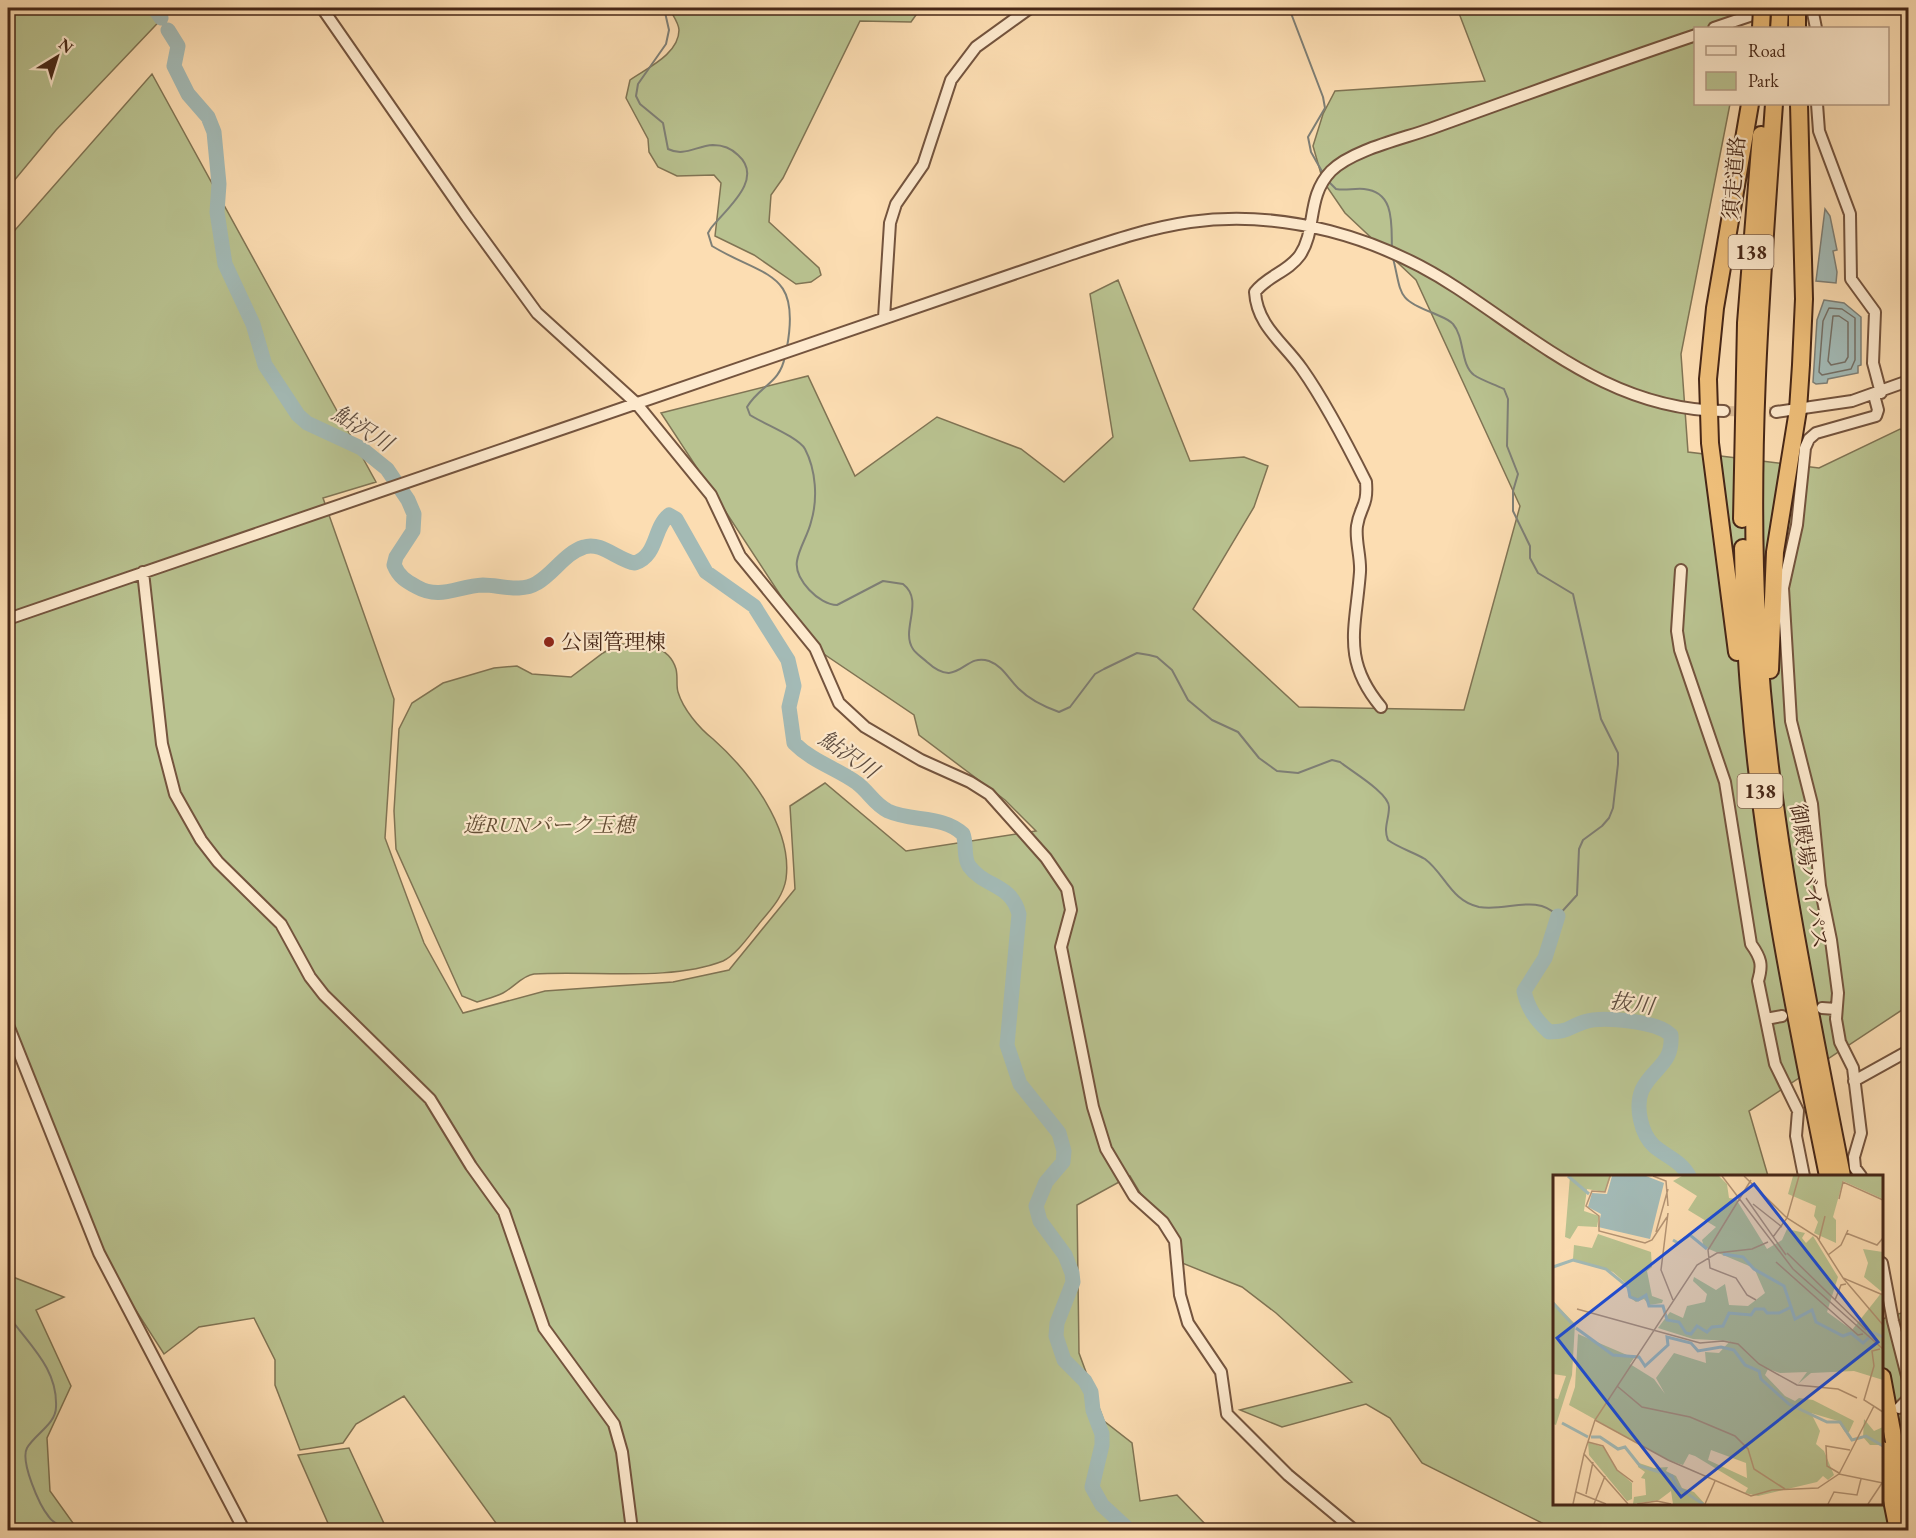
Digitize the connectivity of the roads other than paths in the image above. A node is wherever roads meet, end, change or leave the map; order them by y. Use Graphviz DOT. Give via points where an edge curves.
graph roads {
  1 [pos="322,8"];
  2 [pos="1030,8"];
  3 [pos="1762,8"];
  4 [pos="1769,8"];
  5 [pos="1812,8"];
  6 [pos="1742,13"];
  7 [pos="1773,21"];
  8 [pos="1716,27"];
  9 [pos="1816,27"];
  10 [pos="1694,35"];
  11 [pos="1750,105"];
  12 [pos="1763,105"];
  13 [pos="1774,105"];
  14 [pos="1799,105"];
  15 [pos="1817,105"];
  16 [pos="1308,226"];
  17 [pos="884,318"];
  18 [pos="1908,381"];
  19 [pos="1877,394"];
  20 [pos="1749,400"];
  21 [pos="636,403"];
  22 [pos="1798,410"];
  23 [pos="1716,411"];
  24 [pos="1776,412"];
  25 [pos="1681,570"];
  26 [pos="143,572"];
  27 [pos="8,619"];
  28 [pos="1381,707"];
  29 [pos="1761,798"];
  30 [pos="1778,826"];
  31 [pos="1822,1008"];
  32 [pos="1836,1009"];
  33 [pos="1782,1016"];
  34 [pos="1766,1019"];
  35 [pos="8,1025"];
  36 [pos="1908,1051"];
  37 [pos="1854,1081"];
  38 [pos="1804,1175"];
  39 [pos="1828,1175"];
  40 [pos="1842,1175"];
  41 [pos="1860,1175"];
  42 [pos="1883,1272"];
  43 [pos="1908,1380"];
  44 [pos="1883,1387"];
  45 [pos="1908,1398"];
  46 [pos="1899,1408"];
  47 [pos="1883,1456"];
  48 [pos="1903,1513"];
  49 [pos="244,1530"];
  50 [pos="632,1530"];
  51 [pos="1354,1530"];
  52 [pos="1898,1530"];
  1 -- 21 [label="street" via="537,313"];
  2 -- 17 [label="street" via="976,47 951,80 923,165 897,204 890,223"];
  3 -- 7 [label="highway, bridge"];
  4 -- 7 [label="highway"];
  5 -- 9 [label="street"];
  6 -- 7 [label="street"];
  6 -- 8 [label="street"];
  10 -- 16 [label="street" via="1351,158 1323,181"];
  11 -- 23 [label="highway" via="1715,308"];
  12 -- 20 [label="highway, 須走道路 / 138"];
  13 -- 20 [label="highway, 須走道路 / 138"];
  14 -- 22 [label="highway" via="1804,299"];
  15 -- 19 [label="street" via="1819,131 1850,214 1851,279 1875,312 1873,363"];
  16 -- 17 [label="street" via="1224,219 1156,228"];
  16 -- 23 [label="street" via="1367,242 1427,270 1551,354 1599,381 1634,395"];
  16 -- 28 [label="street" via="1301,254 1255,292 1259,314 1278,343 1302,368 1366,482 1368,499 1357,526 1360,570 1353,636 1359,677"];
  17 -- 21 [label="street"];
  18 -- 19 [label="street"];
  19 -- 22 [label="street"];
  19 -- 32 [label="street" via="1876,416 1816,433 1809,439 1783,588 1792,730 1812,804 1820,886 1839,993"];
  20 -- 29 [label="highway, 御殿場バイパス / 138" via="1745,623"];
  20 -- 30 [label="highway, 御殿場バイパス / 138" via="1756,620"];
  21 -- 26 [label="street"];
  21 -- 51 [label="street" via="711,495 740,556 815,648 849,714 921,760 989,794 1046,858 1067,889 1071,910 1061,947 1093,1107 1106,1149 1134,1196 1163,1222 1175,1241 1188,1323 1221,1372 1227,1414 1288,1475"];
  22 -- 24 [label="street"];
  22 -- 30 [label="highway" via="1771,606 1770,701"];
  23 -- 29 [label="highway" via="1715,491"];
  25 -- 34 [label="street" via="1677,631 1680,650 1725,782 1751,944 1761,957 1758,981"];
  26 -- 27 [label="street"];
  26 -- 50 [label="street" via="162,744 175,794 218,862 281,924 324,995 430,1099 504,1212 544,1328 614,1424 622,1452"];
  29 -- 39 [label="highway, 御殿場バイパス / 138" via="1786,964"];
  30 -- 40 [label="highway, 御殿場バイパス / 138" via="1799,960"];
  31 -- 32 [label="street"];
  32 -- 37 [label="street" via="1840,1042 1853,1068"];
  33 -- 34 [label="street"];
  34 -- 38 [label="street" via="1775,1064 1798,1110 1796,1136"];
  35 -- 49 [label="street" via="99,1253"];
  36 -- 37 [label="street"];
  37 -- 41 [label="street" via="1861,1133 1854,1157"];
  42 -- 43 [label="street"];
  44 -- 48 [label="highway"];
  45 -- 46 [label="street"];
  47 -- 48 [label="highway"];
  48 -- 52 [label="highway"];
}
